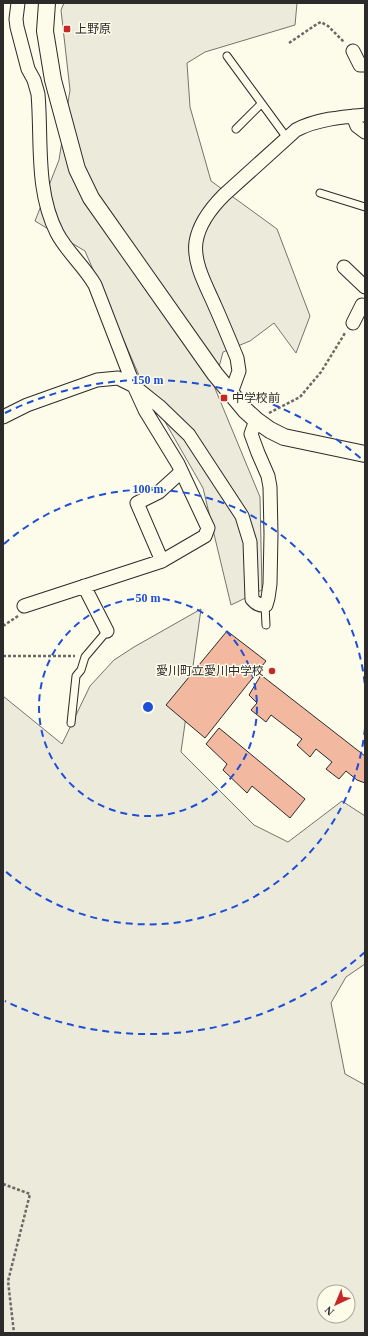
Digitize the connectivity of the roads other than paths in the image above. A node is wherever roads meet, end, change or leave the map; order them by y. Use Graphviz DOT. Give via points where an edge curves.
graph roads {
  1 [pos="18,3"];
  2 [pos="47,3"];
  3 [pos="353,51"];
  4 [pos="227,56"];
  5 [pos="365,65"];
  6 [pos="261,104"];
  7 [pos="359,116"];
  8 [pos="236,129"];
  9 [pos="365,132"];
  10 [pos="287,138"];
  11 [pos="320,193"];
  12 [pos="365,207"];
  13 [pos="344,267"];
  14 [pos="365,287"];
  15 [pos="364,303"];
  16 [pos="353,323"];
  17 [pos="134,386"];
  18 [pos="231,393"];
  19 [pos="3,417"];
  20 [pos="256,420"];
  21 [pos="365,454"];
  22 [pos="181,472"];
  23 [pos="162,562"];
  24 [pos="84,586"];
  25 [pos="265,605"];
  26 [pos="24,606"];
  27 [pos="266,625"];
  28 [pos="107,631"];
  29 [pos="71,723"];
  1 -- 17 [label="street" via="17,27 28,69 38,94 41,178 45,200 63,245 95,285"];
  2 -- 18 [label="street" via="45,31 52,74 80,176 91,198"];
  3 -- 5 [label="street" via="360,65"];
  4 -- 6 [label="lane"];
  6 -- 8 [label="lane"];
  6 -- 10 [label="lane"];
  7 -- 9 [label="street" via="358,126"];
  7 -- 10 [label="street" via="308,124"];
  10 -- 18 [label="street" via="214,206 204,218 197,238 200,271 237,358 239,371"];
  11 -- 12 [label="lane"];
  13 -- 14 [label="street"];
  15 -- 16 [label="street"];
  17 -- 19 [label="street" via="118,378 97,380 27,405"];
  17 -- 22 [label="street"];
  17 -- 25 [label="street" via="189,435 238,509 250,542 252,599 258,604"];
  18 -- 20 [label="street"];
  20 -- 21 [label="street" via="284,437"];
  20 -- 25 [label="street" via="251,434 268,476 271,497 270,584"];
  22 -- 23 [label="street" via="159,492 137,503"];
  22 -- 23 [label="street" via="208,528 205,536"];
  23 -- 24 [label="street"];
  24 -- 26 [label="street"];
  24 -- 28 [label="street"];
  25 -- 27 [label="lane"];
  28 -- 29 [label="lane" via="85,657 76,676"];
}
